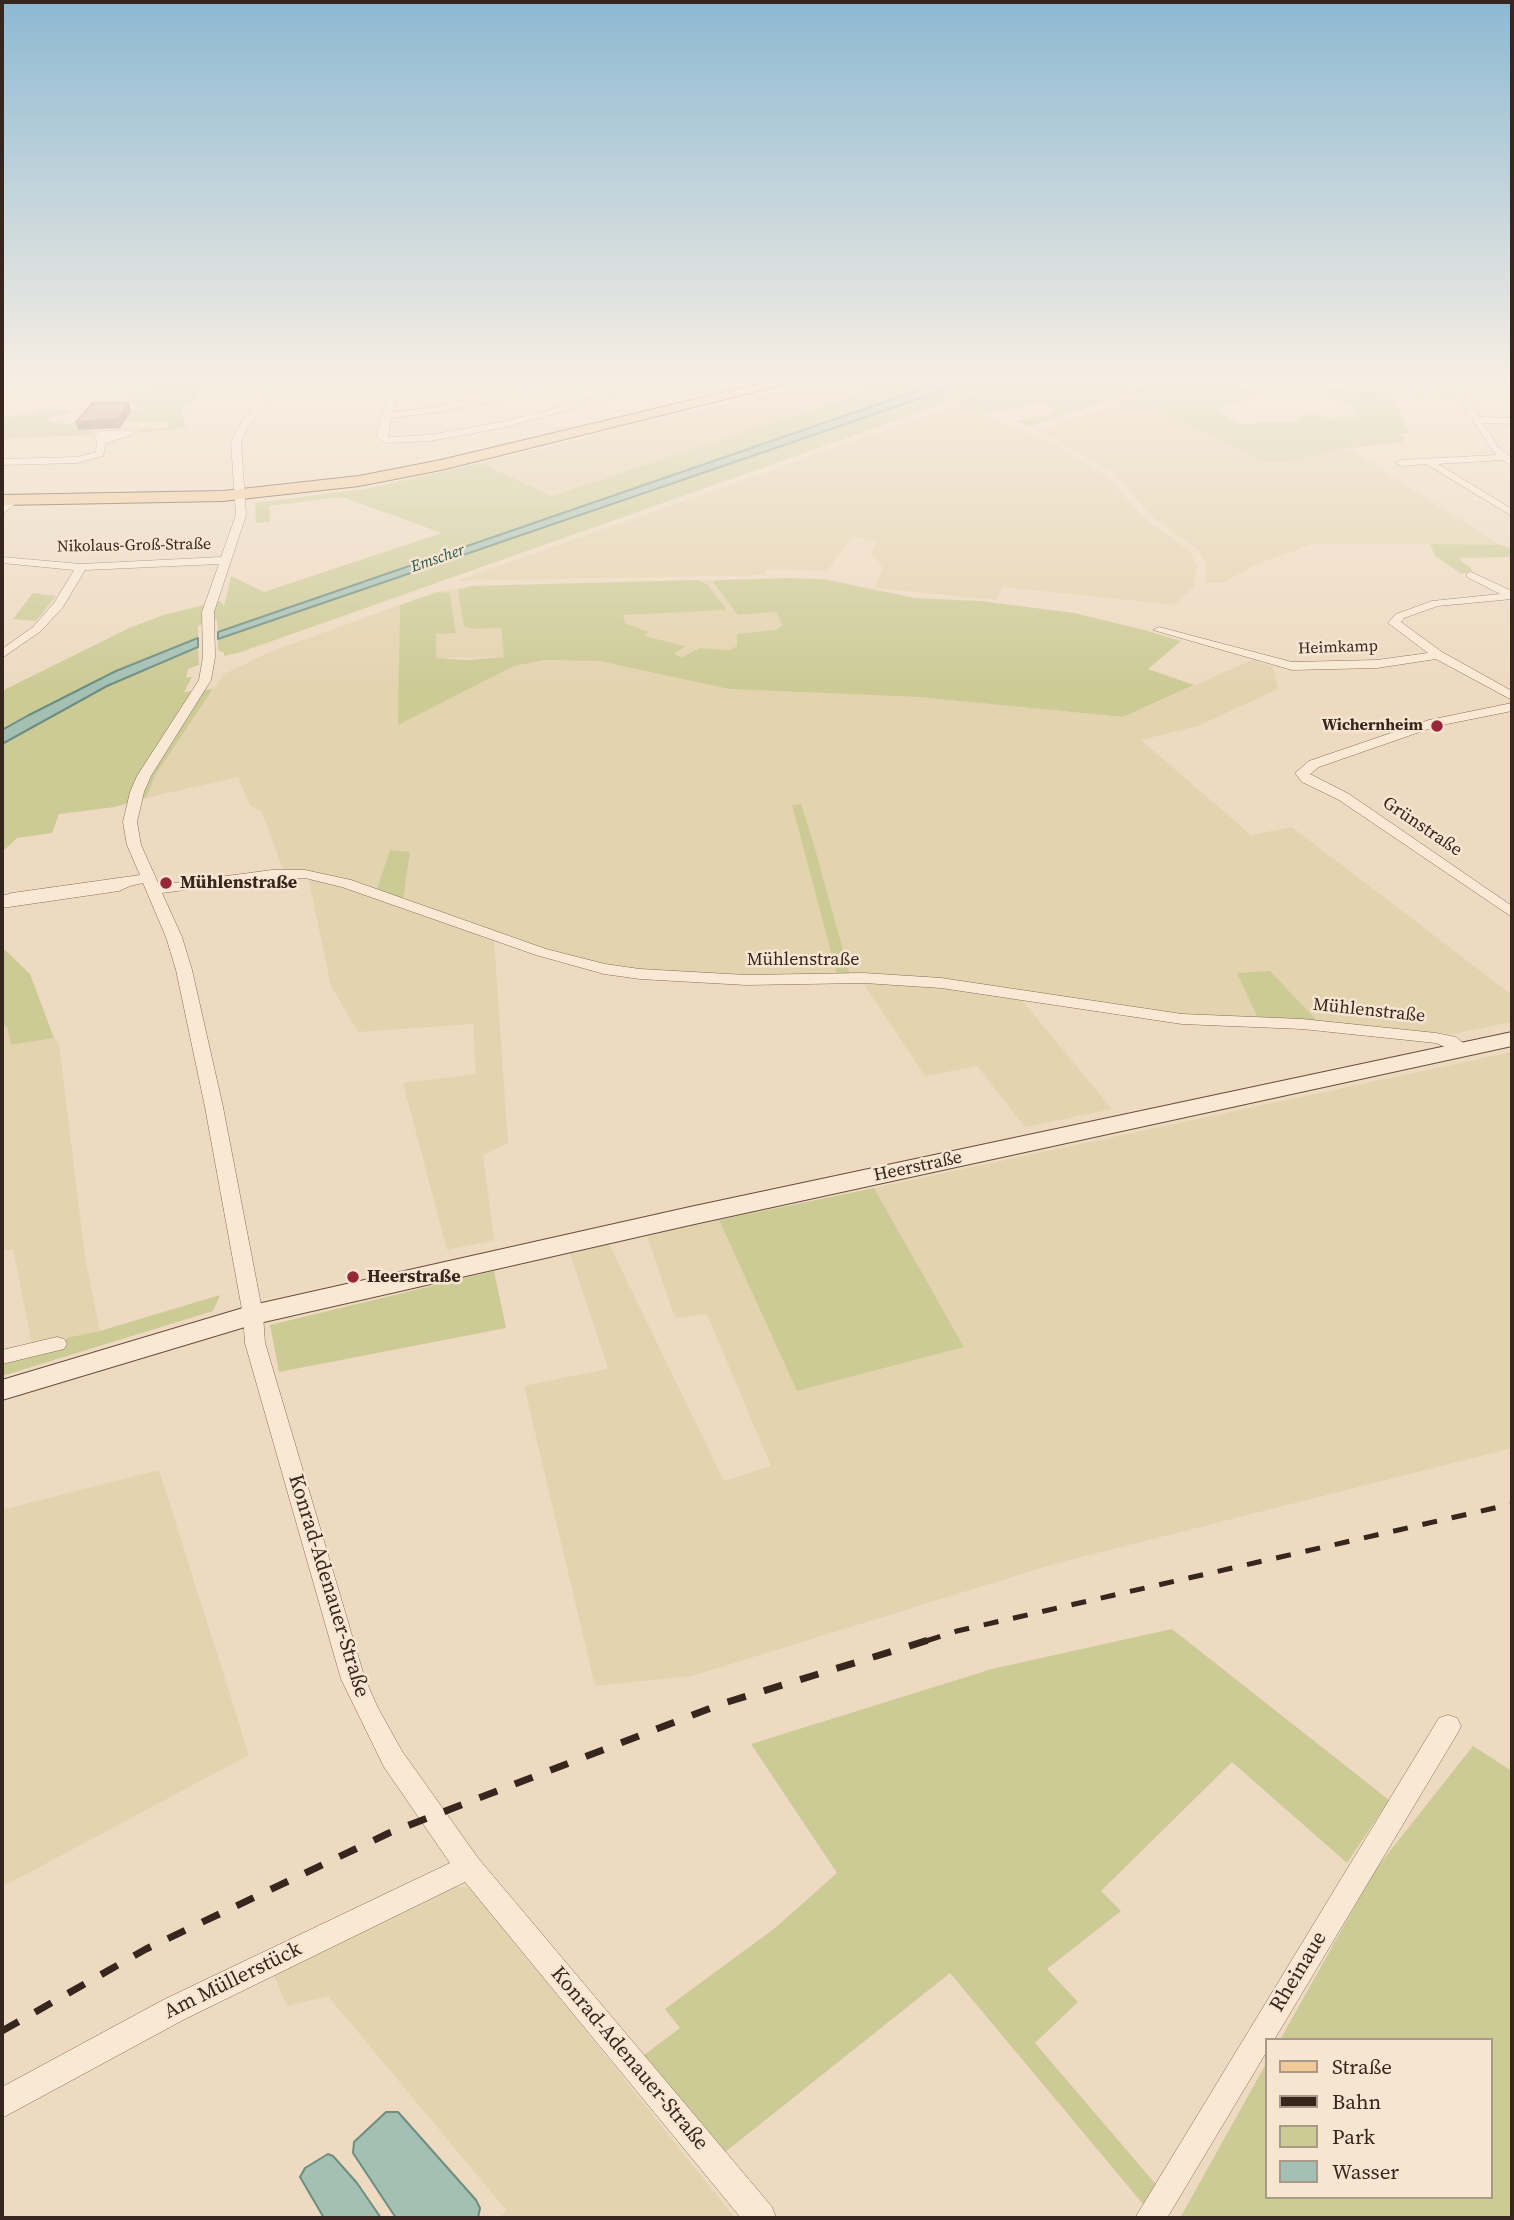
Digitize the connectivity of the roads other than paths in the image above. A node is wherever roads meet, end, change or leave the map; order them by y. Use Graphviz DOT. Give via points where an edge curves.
graph roads {
  1 [pos="239,481"];
  2 [pos="350,481"];
  3 [pos="1460,481"];
  4 [pos="241,494"];
  5 [pos="9,500"];
  6 [pos="2,511"];
  7 [pos="1512,513"];
  8 [pos="225,560"];
  9 [pos="2,561"];
  10 [pos="81,567"];
  11 [pos="1471,575"];
  12 [pos="1512,596"];
  13 [pos="1159,630"];
  14 [pos="2,654"];
  15 [pos="1438,655"];
  16 [pos="1512,696"];
  17 [pos="1512,707"];
  18 [pos="125,882"];
  19 [pos="151,884"];
  20 [pos="1512,913"];
  21 [pos="1512,1039"];
  22 [pos="1463,1050"];
  23 [pos="253,1315"];
  24 [pos="57,1344"];
  25 [pos="2,1357"];
  26 [pos="2,1390"];
  27 [pos="1448,1726"];
  28 [pos="469,1867"];
  29 [pos="2,2103"];
  30 [pos="761,2218"];
  31 [pos="1150,2218"];
  1 -- 4 [label="street, Konrad-Adenauer-Straße"];
  2 -- 4 [label="main road"];
  3 -- 7 [label="street"];
  4 -- 5 [label="main road"];
  4 -- 8 [label="street, Konrad-Adenauer-Straße" via="241,514"];
  5 -- 6 [label="street"];
  8 -- 10 [label="street, Nikolaus-Groß-Straße"];
  8 -- 19 [label="street, Konrad-Adenauer-Straße" via="208,612 209,657 202,686 144,776 132,808 134,845"];
  9 -- 10 [label="street, Nikolaus-Groß-Straße"];
  10 -- 14 [label="street" via="59,605 37,629"];
  11 -- 12 [label="street"];
  12 -- 15 [label="street" via="1456,599 1419,608 1395,620 1398,627"];
  13 -- 15 [label="street, Heimkamp" via="1292,666 1377,664"];
  15 -- 16 [label="street"];
  17 -- 20 [label="street, Grünstraße" via="1434,723 1304,769 1306,777 1344,797"];
  18 -- 18 [label="street" via="12,897 5,904 119,887"];
  18 -- 19 [label="street"];
  19 -- 22 [label="street, Mühlenstraße" via="305,874 346,883 541,953 628,973 941,984 1182,1018 1436,1038"];
  19 -- 23 [label="street, Konrad-Adenauer-Straße" via="184,970"];
  21 -- 22 [label="main road, Heerstraße"];
  22 -- 23 [label="main road, Heerstraße"];
  23 -- 26 [label="main road, Heerstraße"];
  23 -- 28 [label="street, Konrad-Adenauer-Straße" via="255,1343 354,1679 393,1759"];
  24 -- 25 [label="street"];
  27 -- 31 [label="street, Rheinaue"];
  28 -- 29 [label="street, Am Müllerstück" via="175,2008"];
  28 -- 30 [label="street, Konrad-Adenauer-Straße"];
}
